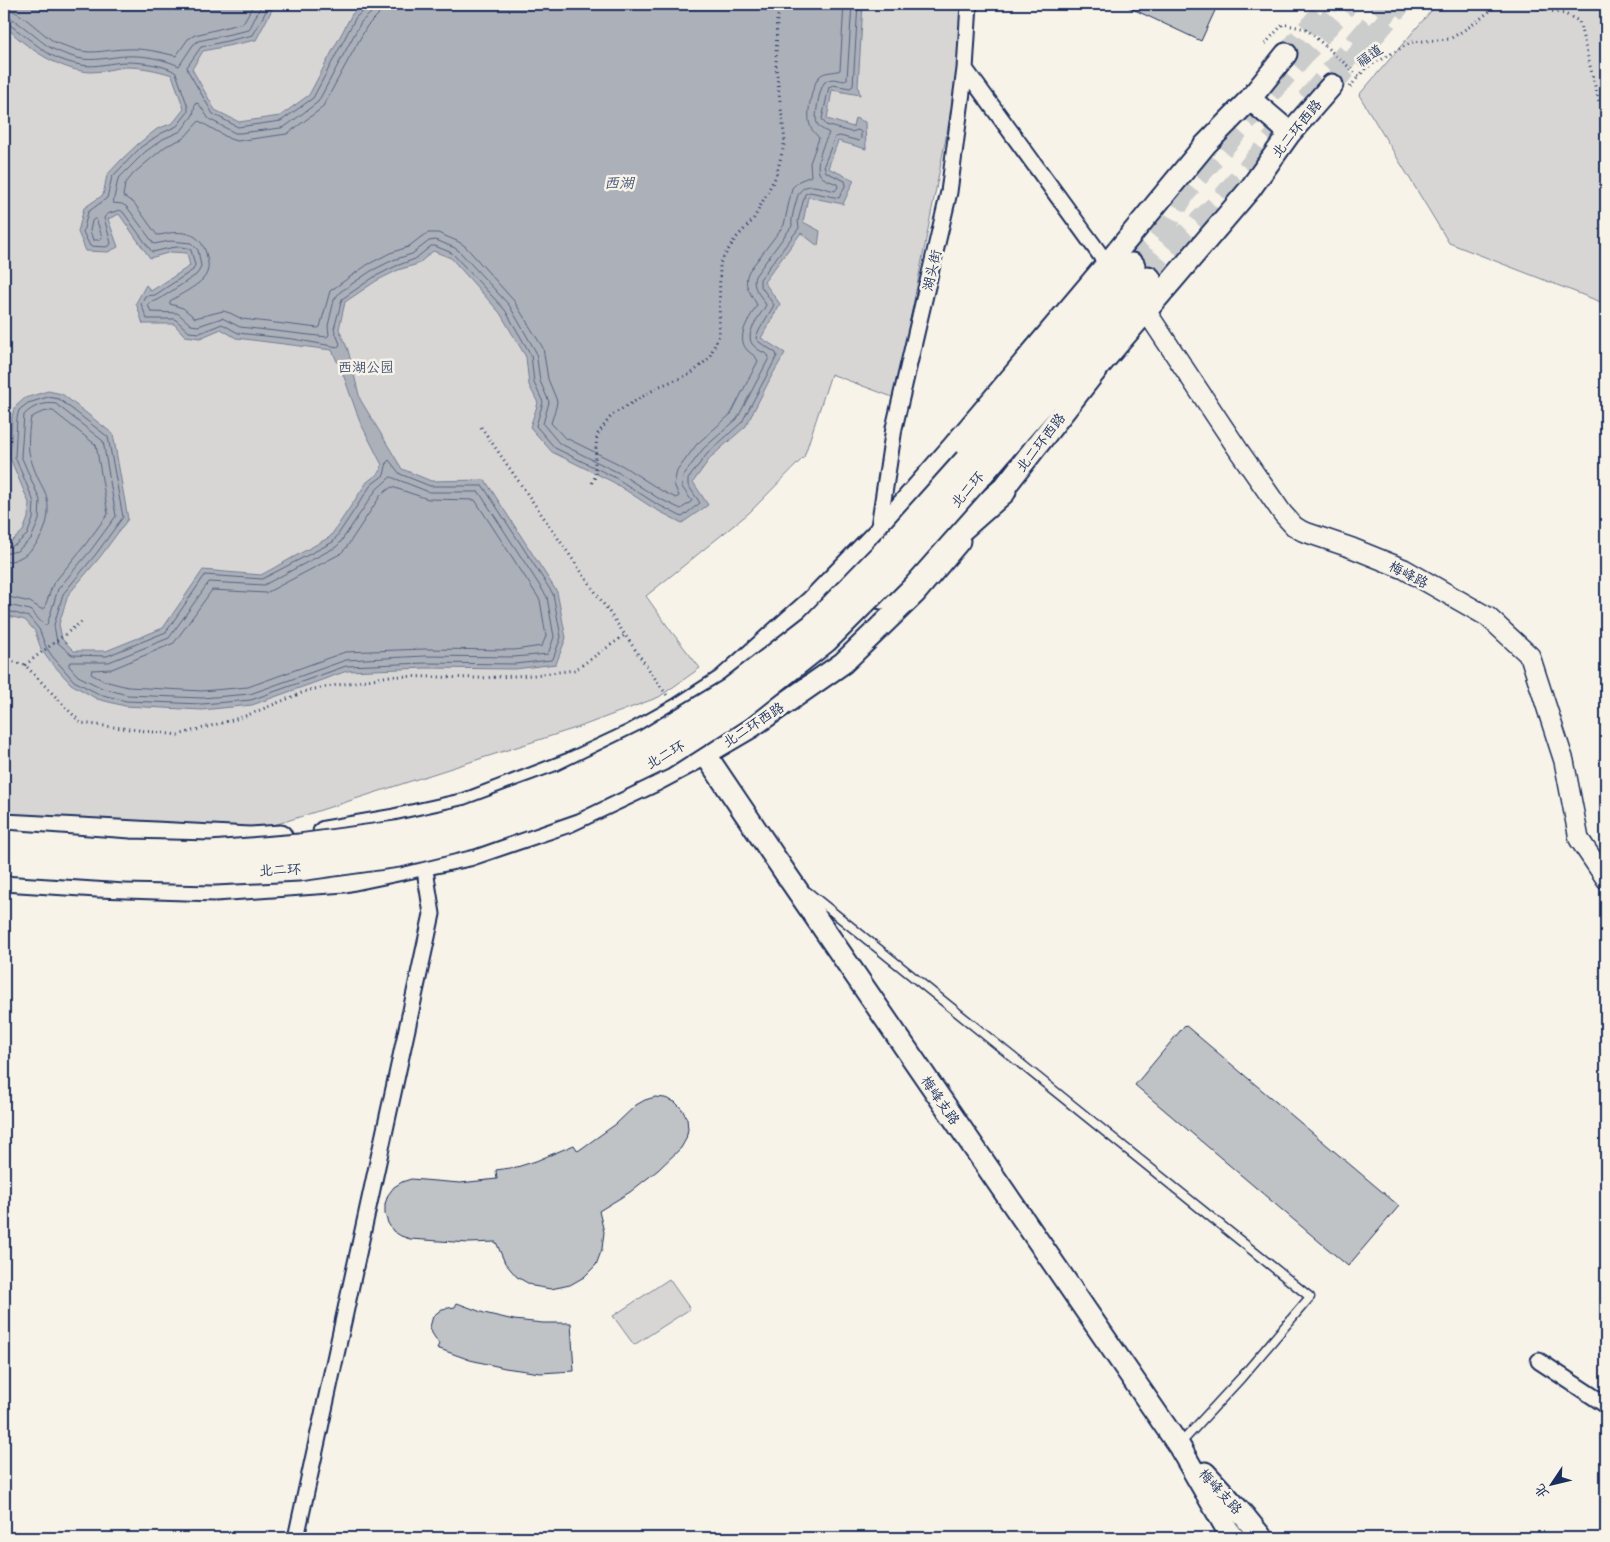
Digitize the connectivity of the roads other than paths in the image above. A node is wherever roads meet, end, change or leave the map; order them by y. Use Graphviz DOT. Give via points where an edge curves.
graph roads {
  1 [pos="969,4"];
  2 [pos="1286,54"];
  3 [pos="965,70"];
  4 [pos="1332,84"];
  5 [pos="1250,99"];
  6 [pos="1290,133"];
  7 [pos="1107,264"];
  8 [pos="1140,272"];
  9 [pos="1146,311"];
  10 [pos="974,467"];
  11 [pos="1002,491"];
  12 [pos="878,533"];
  13 [pos="825,640"];
  14 [pos="677,710"];
  15 [pos="705,754"];
  16 [pos="4,824"];
  17 [pos="4,843"];
  18 [pos="4,862"];
  19 [pos="424,864"];
  20 [pos="786,874"];
  21 [pos="1606,879"];
  22 [pos="4,880"];
  23 [pos="1539,1361"];
  24 [pos="1606,1405"];
  25 [pos="1179,1446"];
  26 [pos="296,1538"];
  27 [pos="1234,1538"];
  28 [pos="1262,1538"];
  1 -- 3 [label="street, 湖头街"];
  2 -- 5 [label="main road"];
  3 -- 7 [label="street"];
  3 -- 12 [label="street, 湖头街" via="949,192 894,428"];
  4 -- 6 [label="main road, 北二环西路"];
  5 -- 6 [label="main road"];
  5 -- 7 [label="main road" via="1205,145"];
  6 -- 9 [label="main road, 北二环西路" via="1250,189"];
  7 -- 12 [label="main road"];
  8 -- 10 [label="highway, 北二环"];
  9 -- 11 [label="main road, 北二环西路"];
  9 -- 21 [label="street, 梅峰路" via="1239,451 1294,526 1404,569 1488,617 1530,656 1564,761 1579,839"];
  10 -- 13 [label="highway, 北二环, bridge" via="896,569"];
  10 -- 17 [label="highway, 北二环, bridge" via="806,632 729,692 645,743 563,783 468,818 396,834 298,847 211,854"];
  11 -- 13 [label="highway, bridge" via="915,568"];
  11 -- 15 [label="main road, 北二环西路" via="915,593 843,662 751,727"];
  12 -- 14 [label="main road" via="812,602 722,681"];
  13 -- 18 [label="highway, 北二环, bridge" via="739,708 661,758 572,801 472,836 399,854 299,868 214,872"];
  14 -- 15 [label="main road"];
  14 -- 16 [label="main road" via="570,764 466,804 333,831 250,838"];
  15 -- 19 [label="main road, 北二环西路" via="569,822 469,854"];
  15 -- 20 [label="main road, 梅峰支路"];
  19 -- 22 [label="main road, 北二环西路" via="345,881 215,890"];
  19 -- 26 [label="street" via="432,914"];
  20 -- 25 [label="main road, 梅峰支路"];
  20 -- 25 [label="lane" via="1310,1297"];
  23 -- 24 [label="street"];
  25 -- 27 [label="main road, 梅峰支路"];
  25 -- 28 [label="main road, 梅峰支路"];
}
